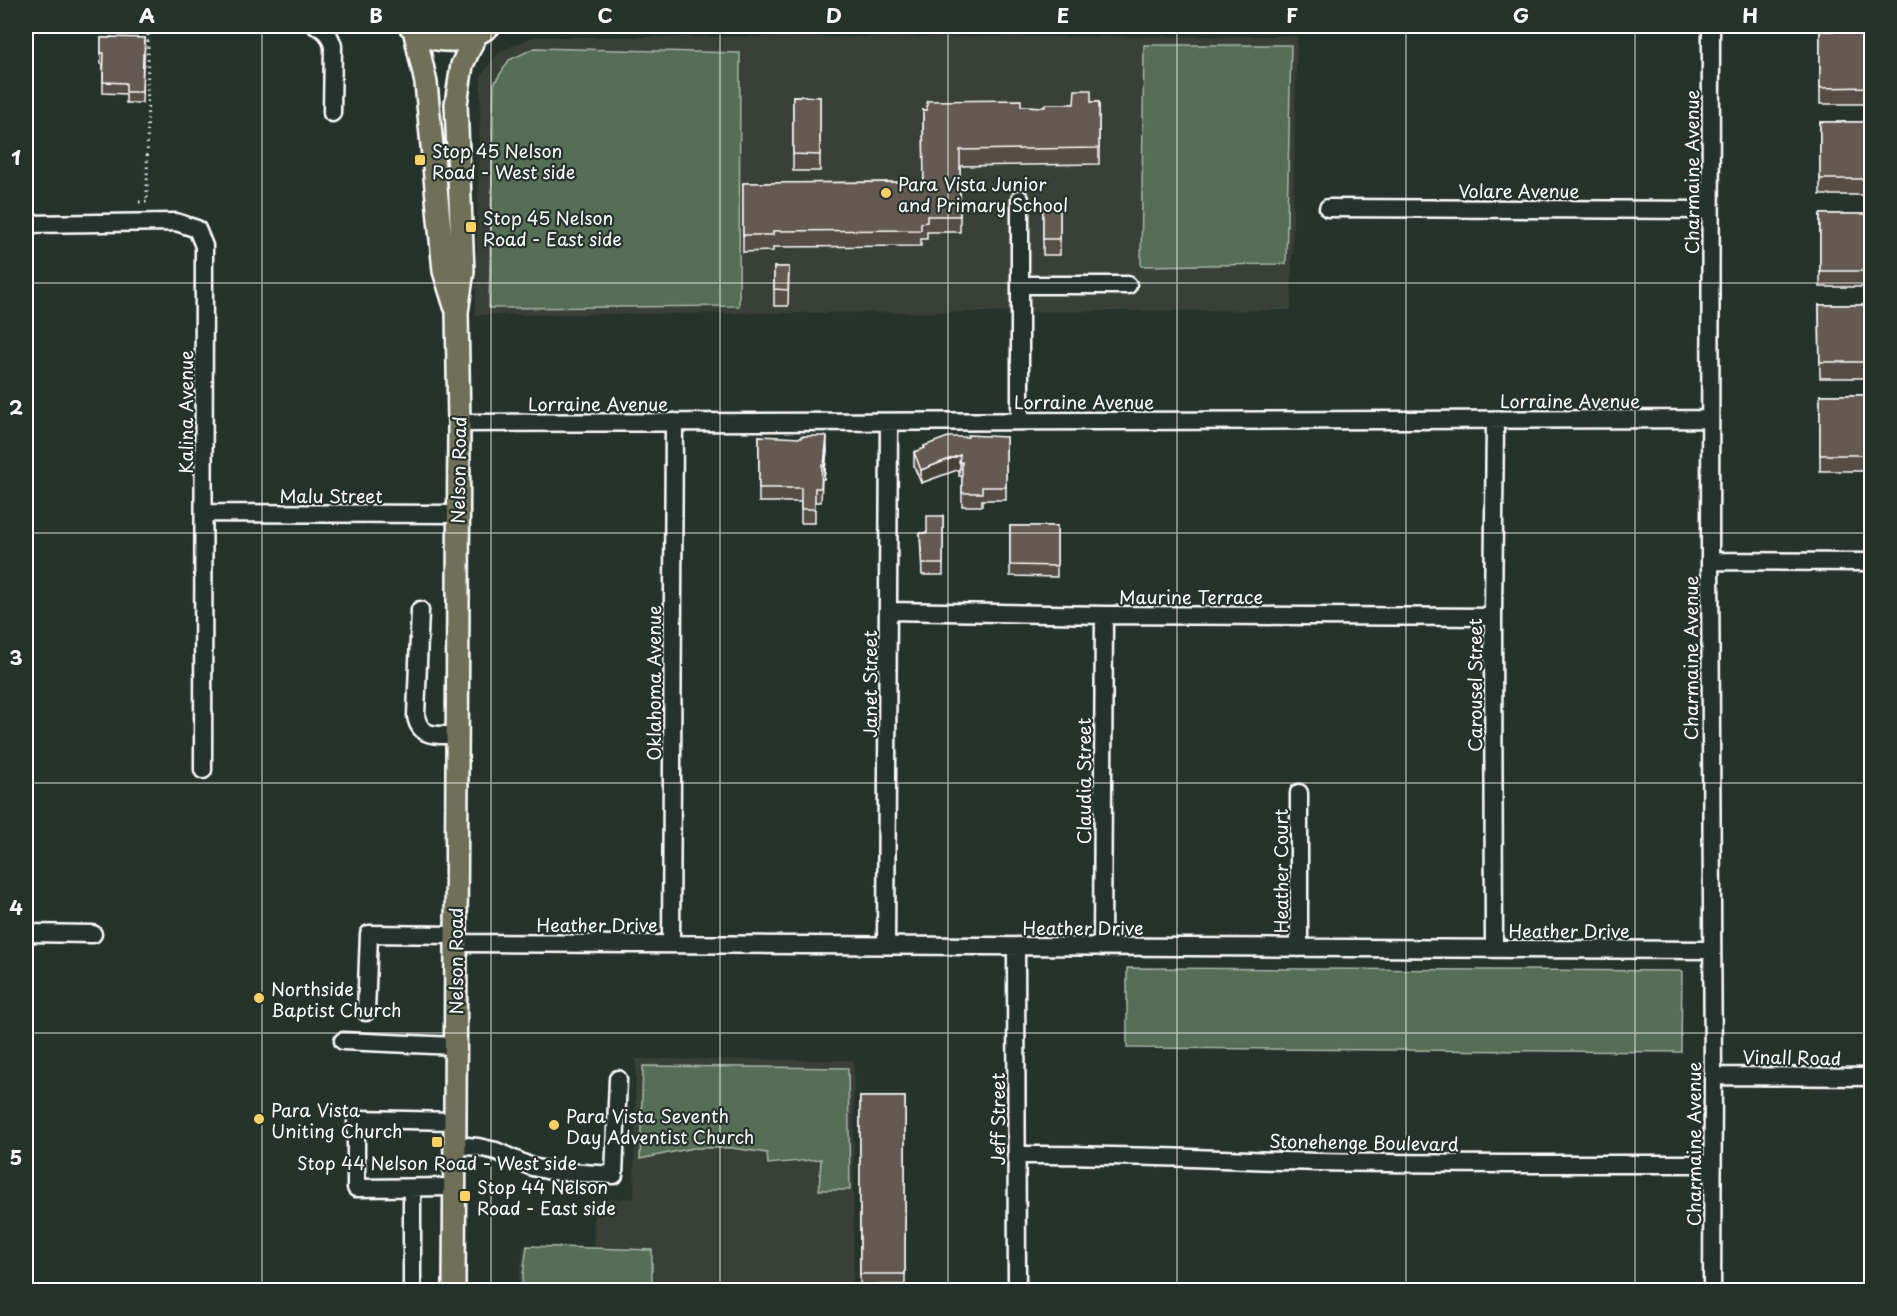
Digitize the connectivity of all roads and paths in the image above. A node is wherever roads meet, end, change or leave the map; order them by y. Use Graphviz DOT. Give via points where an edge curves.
graph roads {
  1 [pos="316,26"];
  2 [pos="1711,26"];
  3 [pos="412,27"];
  4 [pos="482,30"];
  5 [pos="148,31"];
  6 [pos="332,114"];
  7 [pos="1020,200"];
  8 [pos="139,202"];
  9 [pos="1328,208"];
  10 [pos="1710,210"];
  11 [pos="26,224"];
  12 [pos="1020,285"];
  13 [pos="1128,285"];
  14 [pos="457,312"];
  15 [pos="1710,419"];
  16 [pos="1020,420"];
  17 [pos="1496,420"];
  18 [pos="675,422"];
  19 [pos="889,422"];
  20 [pos="459,423"];
  21 [pos="204,513"];
  22 [pos="457,514"];
  23 [pos="1710,561"];
  24 [pos="1872,562"];
  25 [pos="420,610"];
  26 [pos="889,611"];
  27 [pos="1104,615"];
  28 [pos="1493,617"];
  29 [pos="456,735"];
  30 [pos="203,770"];
  31 [pos="1299,793"];
  32 [pos="26,933"];
  33 [pos="93,934"];
  34 [pos="455,939"];
  35 [pos="671,944"];
  36 [pos="886,945"];
  37 [pos="1016,947"];
  38 [pos="1102,947"];
  39 [pos="1299,948"];
  40 [pos="1494,949"];
  41 [pos="1711,950"];
  42 [pos="366,1012"];
  43 [pos="343,1041"];
  44 [pos="455,1046"];
  45 [pos="1713,1076"];
  46 [pos="1872,1077"];
  47 [pos="618,1079"];
  48 [pos="455,1121"];
  49 [pos="455,1145"];
  50 [pos="1016,1155"];
  51 [pos="1712,1164"];
  52 [pos="454,1187"];
  53 [pos="412,1188"];
  54 [pos="412,1286"];
  55 [pos="454,1290"];
  56 [pos="1017,1290"];
  57 [pos="1712,1290"];
  1 -- 6 [label="street" via="331,38 333,46"];
  2 -- 10 [label="street, Charmaine Avenue"];
  3 -- 4 [label="main road" via="444,40 461,39"];
  3 -- 14 [label="main road, Nelson Road" via="426,83 444,271"];
  4 -- 14 [label="main road, Nelson Road" via="462,65 456,104 463,272"];
  5 -- 8 [label="path" via="147,202"];
  7 -- 12 [label="street"];
  9 -- 10 [label="street, Volare Avenue"];
  10 -- 15 [label="street, Charmaine Avenue"];
  11 -- 21 [label="street, Kalina Avenue" via="176,222 197,229 204,246"];
  12 -- 13 [label="street"];
  12 -- 16 [label="street"];
  14 -- 20 [label="main road, Nelson Road"];
  15 -- 17 [label="street, Lorraine Avenue"];
  15 -- 23 [label="street, Charmaine Avenue"];
  16 -- 17 [label="street, Lorraine Avenue"];
  16 -- 19 [label="street, Lorraine Avenue"];
  17 -- 28 [label="street, Carousel Street"];
  18 -- 19 [label="street, Lorraine Avenue"];
  18 -- 20 [label="street, Lorraine Avenue"];
  18 -- 35 [label="street, Oklahoma Avenue"];
  19 -- 26 [label="street, Janet Street"];
  20 -- 22 [label="main road, Nelson Road"];
  21 -- 22 [label="street, Malu Street"];
  21 -- 30 [label="street, Kalina Avenue"];
  22 -- 29 [label="main road, Nelson Road"];
  23 -- 24 [label="street"];
  23 -- 41 [label="street, Charmaine Avenue"];
  25 -- 29 [label="street" via="417,723 428,733"];
  26 -- 27 [label="street, Maurine Terrace"];
  26 -- 36 [label="street, Janet Street"];
  27 -- 28 [label="street, Maurine Terrace"];
  27 -- 38 [label="street, Claudia Street"];
  28 -- 40 [label="street, Carousel Street"];
  29 -- 34 [label="main road, Nelson Road"];
  31 -- 39 [label="street, Heather Court"];
  32 -- 33 [label="street"];
  34 -- 35 [label="street, Heather Drive"];
  34 -- 42 [label="street, Heather Drive" via="369,934"];
  34 -- 44 [label="main road, Nelson Road"];
  35 -- 36 [label="street, Heather Drive"];
  36 -- 37 [label="street, Heather Drive"];
  37 -- 38 [label="street, Heather Drive"];
  37 -- 50 [label="street, Jeff Street"];
  38 -- 39 [label="street, Heather Drive"];
  39 -- 40 [label="street, Heather Drive"];
  40 -- 41 [label="street, Heather Drive"];
  41 -- 45 [label="street, Charmaine Avenue"];
  43 -- 44 [label="street"];
  44 -- 48 [label="main road, Nelson Road"];
  45 -- 46 [label="street, Vinall Road"];
  45 -- 51 [label="street, Charmaine Avenue"];
  47 -- 49 [label="street" via="614,1175 551,1171 496,1151"];
  48 -- 49 [label="main road, Nelson Road"];
  48 -- 53 [label="street" via="356,1119 356,1188"];
  49 -- 52 [label="main road, Nelson Road"];
  50 -- 51 [label="street, Stonehenge Boulevard"];
  50 -- 56 [label="street, Jeff Street"];
  51 -- 57 [label="street, Charmaine Avenue"];
  52 -- 53 [label="street"];
  52 -- 55 [label="main road, Nelson Road"];
  53 -- 54 [label="street"];
}
